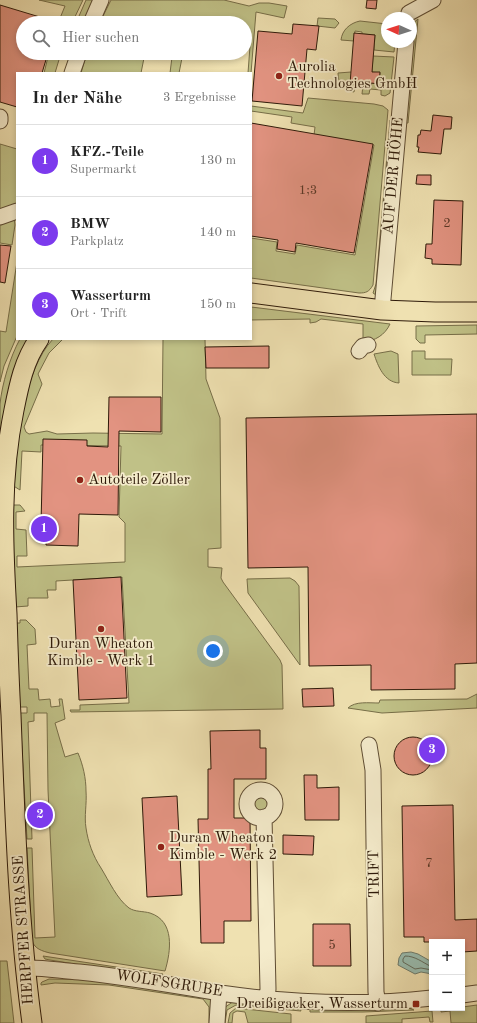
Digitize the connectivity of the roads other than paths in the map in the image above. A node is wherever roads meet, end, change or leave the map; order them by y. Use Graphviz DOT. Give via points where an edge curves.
graph roads {
  1 [pos="101,0"];
  2 [pos="433,0"];
  3 [pos="409,10"];
  4 [pos="94,16"];
  5 [pos="405,48"];
  6 [pos="77,60"];
  7 [pos="72,72"];
  8 [pos="0,117"];
  9 [pos="0,120"];
  10 [pos="16,211"];
  11 [pos="0,217"];
  12 [pos="252,292"];
  13 [pos="382,310"];
  14 [pos="477,312"];
  15 [pos="38,340"];
  16 [pos="369,746"];
  17 [pos="264,818"];
  18 [pos="25,968"];
  19 [pos="219,992"];
  20 [pos="477,993"];
  21 [pos="465,995"];
  22 [pos="429,998"];
  23 [pos="267,999"];
  24 [pos="378,1003"];
  25 [pos="32,1023"];
  26 [pos="217,1023"];
  1 -- 4 [label="street"];
  2 -- 3 [label="street"];
  5 -- 13 [label="street, AUF DER HÖHE"];
  6 -- 7 [label="street"];
  8 -- 9 [label="street"];
  10 -- 11 [label="street"];
  12 -- 13 [label="main road"];
  13 -- 14 [label="main road"];
  15 -- 18 [label="main road, HERPFER STRASSE" via="22,376 11,424 3,525 14,799"];
  16 -- 24 [label="street, TRIFT" via="373,770"];
  17 -- 23 [label="street"];
  18 -- 19 [label="street, WOLFSGRUBE" via="113,975"];
  18 -- 25 [label="main road, HERPFER STRASSE"];
  19 -- 23 [label="street, WOLFSGRUBE"];
  19 -- 26 [label="street"];
  20 -- 21 [label="street"];
  22 -- 24 [label="street, WOLFSGRUBE"];
  23 -- 24 [label="street, WOLFSGRUBE"];
}
